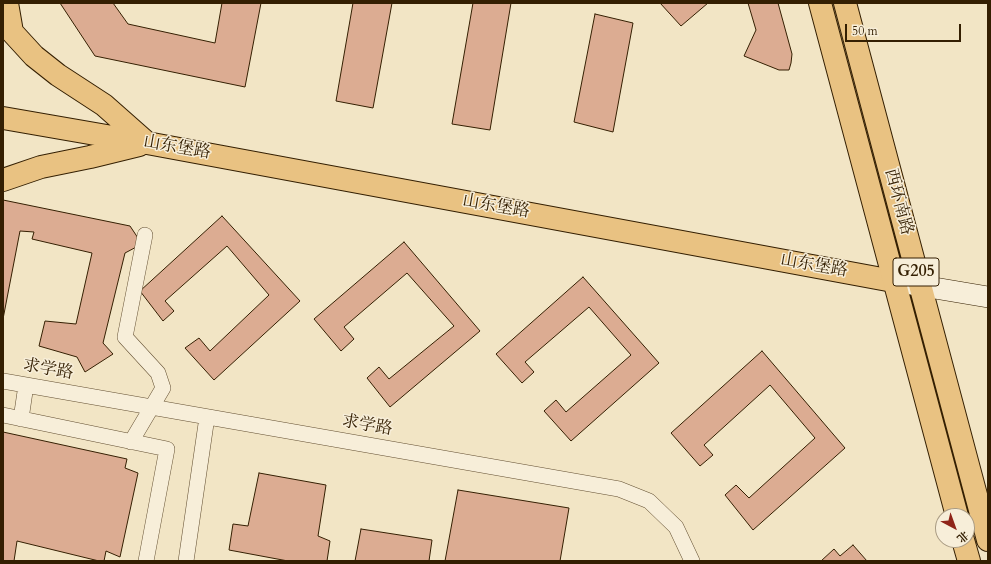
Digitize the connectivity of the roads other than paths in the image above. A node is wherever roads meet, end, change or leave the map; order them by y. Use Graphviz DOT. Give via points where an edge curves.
graph roads {
  1 [pos="7,3"];
  2 [pos="820,3"];
  3 [pos="845,3"];
  4 [pos="3,118"];
  5 [pos="147,143"];
  6 [pos="3,180"];
  7 [pos="145,235"];
  8 [pos="893,281"];
  9 [pos="920,285"];
  10 [pos="988,297"];
  11 [pos="3,381"];
  12 [pos="26,385"];
  13 [pos="152,407"];
  14 [pos="3,416"];
  15 [pos="207,417"];
  16 [pos="20,419"];
  17 [pos="131,442"];
  18 [pos="955,508"];
  19 [pos="988,540"];
  20 [pos="965,548"];
  21 [pos="146,561"];
  22 [pos="186,561"];
  23 [pos="692,561"];
  24 [pos="969,561"];
  1 -- 5 [label="main road" via="12,32 34,56 104,105"];
  2 -- 8 [label="main road, 西环南路 / G205"];
  3 -- 9 [label="main road, 西环南路 / G205"];
  4 -- 5 [label="main road, 山东堡路"];
  5 -- 6 [label="main road" via="41,167"];
  5 -- 8 [label="main road, 山东堡路"];
  7 -- 13 [label="street" via="125,337 158,373 164,388"];
  8 -- 9 [label="main road, 山东堡路"];
  8 -- 18 [label="main road, 西环南路 / G205"];
  9 -- 10 [label="main road, 山东堡路"];
  9 -- 19 [label="main road, 西环南路 / G205"];
  11 -- 12 [label="street, 求学路"];
  12 -- 13 [label="street, 求学路"];
  12 -- 16 [label="street"];
  13 -- 15 [label="street, 求学路"];
  13 -- 17 [label="street"];
  14 -- 16 [label="street"];
  15 -- 22 [label="street"];
  15 -- 23 [label="street, 求学路" via="619,489 649,500 676,527"];
  16 -- 17 [label="street"];
  17 -- 21 [label="street" via="167,449"];
  20 -- 24 [label="main road"];
}
